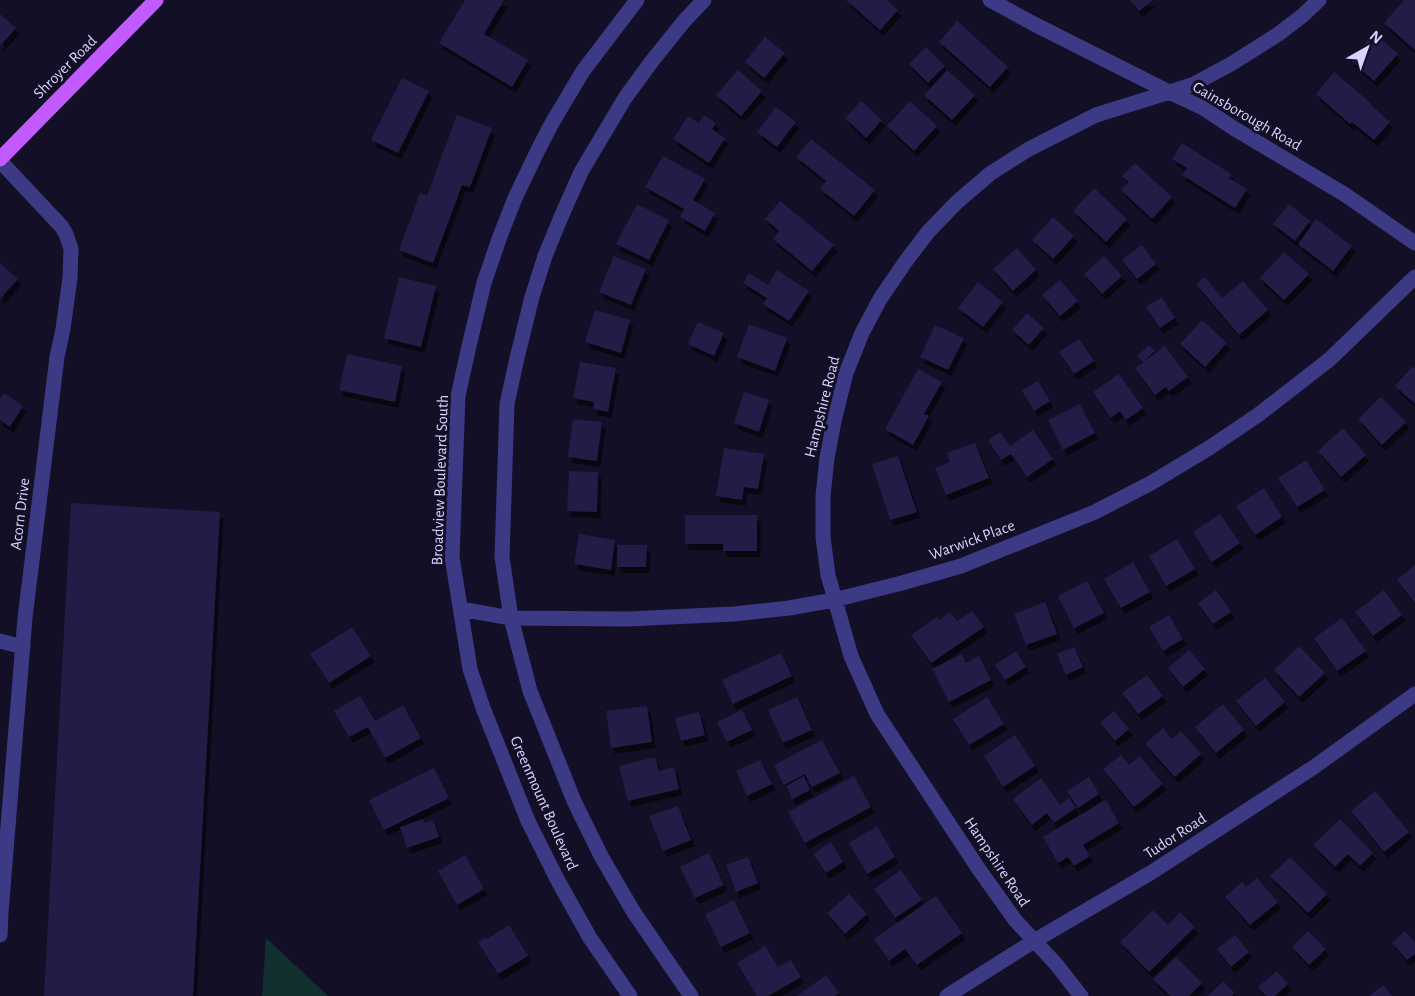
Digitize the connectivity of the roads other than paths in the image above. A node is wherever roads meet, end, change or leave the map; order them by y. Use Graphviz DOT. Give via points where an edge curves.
graph roads {
  1 [pos="156,0"];
  2 [pos="637,0"];
  3 [pos="704,0"];
  4 [pos="990,0"];
  5 [pos="1319,0"];
  6 [pos="1168,92"];
  7 [pos="0,160"];
  8 [pos="1415,243"];
  9 [pos="1415,277"];
  10 [pos="834,600"];
  11 [pos="461,609"];
  12 [pos="511,618"];
  13 [pos="0,641"];
  14 [pos="23,646"];
  15 [pos="1415,694"];
  16 [pos="2,868"];
  17 [pos="0,935"];
  18 [pos="1034,941"];
  19 [pos="630,996"];
  20 [pos="691,996"];
  21 [pos="947,996"];
  22 [pos="1081,996"];
  1 -- 7 [label="main road, Shroyer Road"];
  2 -- 11 [label="street, Broadview Boulevard South" via="583,71 538,150 515,198 484,283 460,386 456,422 452,557"];
  3 -- 12 [label="street" via="624,98 581,172 532,297 507,404 502,557"];
  4 -- 6 [label="street, Gainsborough Road"];
  5 -- 6 [label="street, Hampshire Road" via="1277,35 1232,64 1192,85"];
  6 -- 8 [label="street, Gainsborough Road" via="1203,108 1344,194"];
  6 -- 10 [label="street, Hampshire Road" via="1096,116 991,173 928,232 880,299 846,374 827,458 823,537"];
  7 -- 14 [label="street, Acorn Drive" via="62,227 71,249"];
  9 -- 10 [label="street, Warwick Place" via="1330,359 1258,415 1151,483 1095,512 961,566"];
  10 -- 12 [label="street, Warwick Place" via="734,614 628,619"];
  10 -- 18 [label="street, Hampshire Road" via="851,656 877,714 984,877"];
  11 -- 12 [label="street, Warwick Place"];
  11 -- 19 [label="street, Greenmount Boulevard" via="470,669 528,821 590,938"];
  12 -- 20 [label="street, Greenmount Boulevard" via="530,691 574,801 633,911"];
  13 -- 14 [label="street"];
  14 -- 16 [label="street, Acorn Drive"];
  15 -- 18 [label="street, Tudor Road" via="1314,767 1152,872"];
  16 -- 17 [label="street, Acorn Drive"];
  18 -- 21 [label="street, Tudor Road"];
  18 -- 22 [label="street, Hampshire Road"];
}
